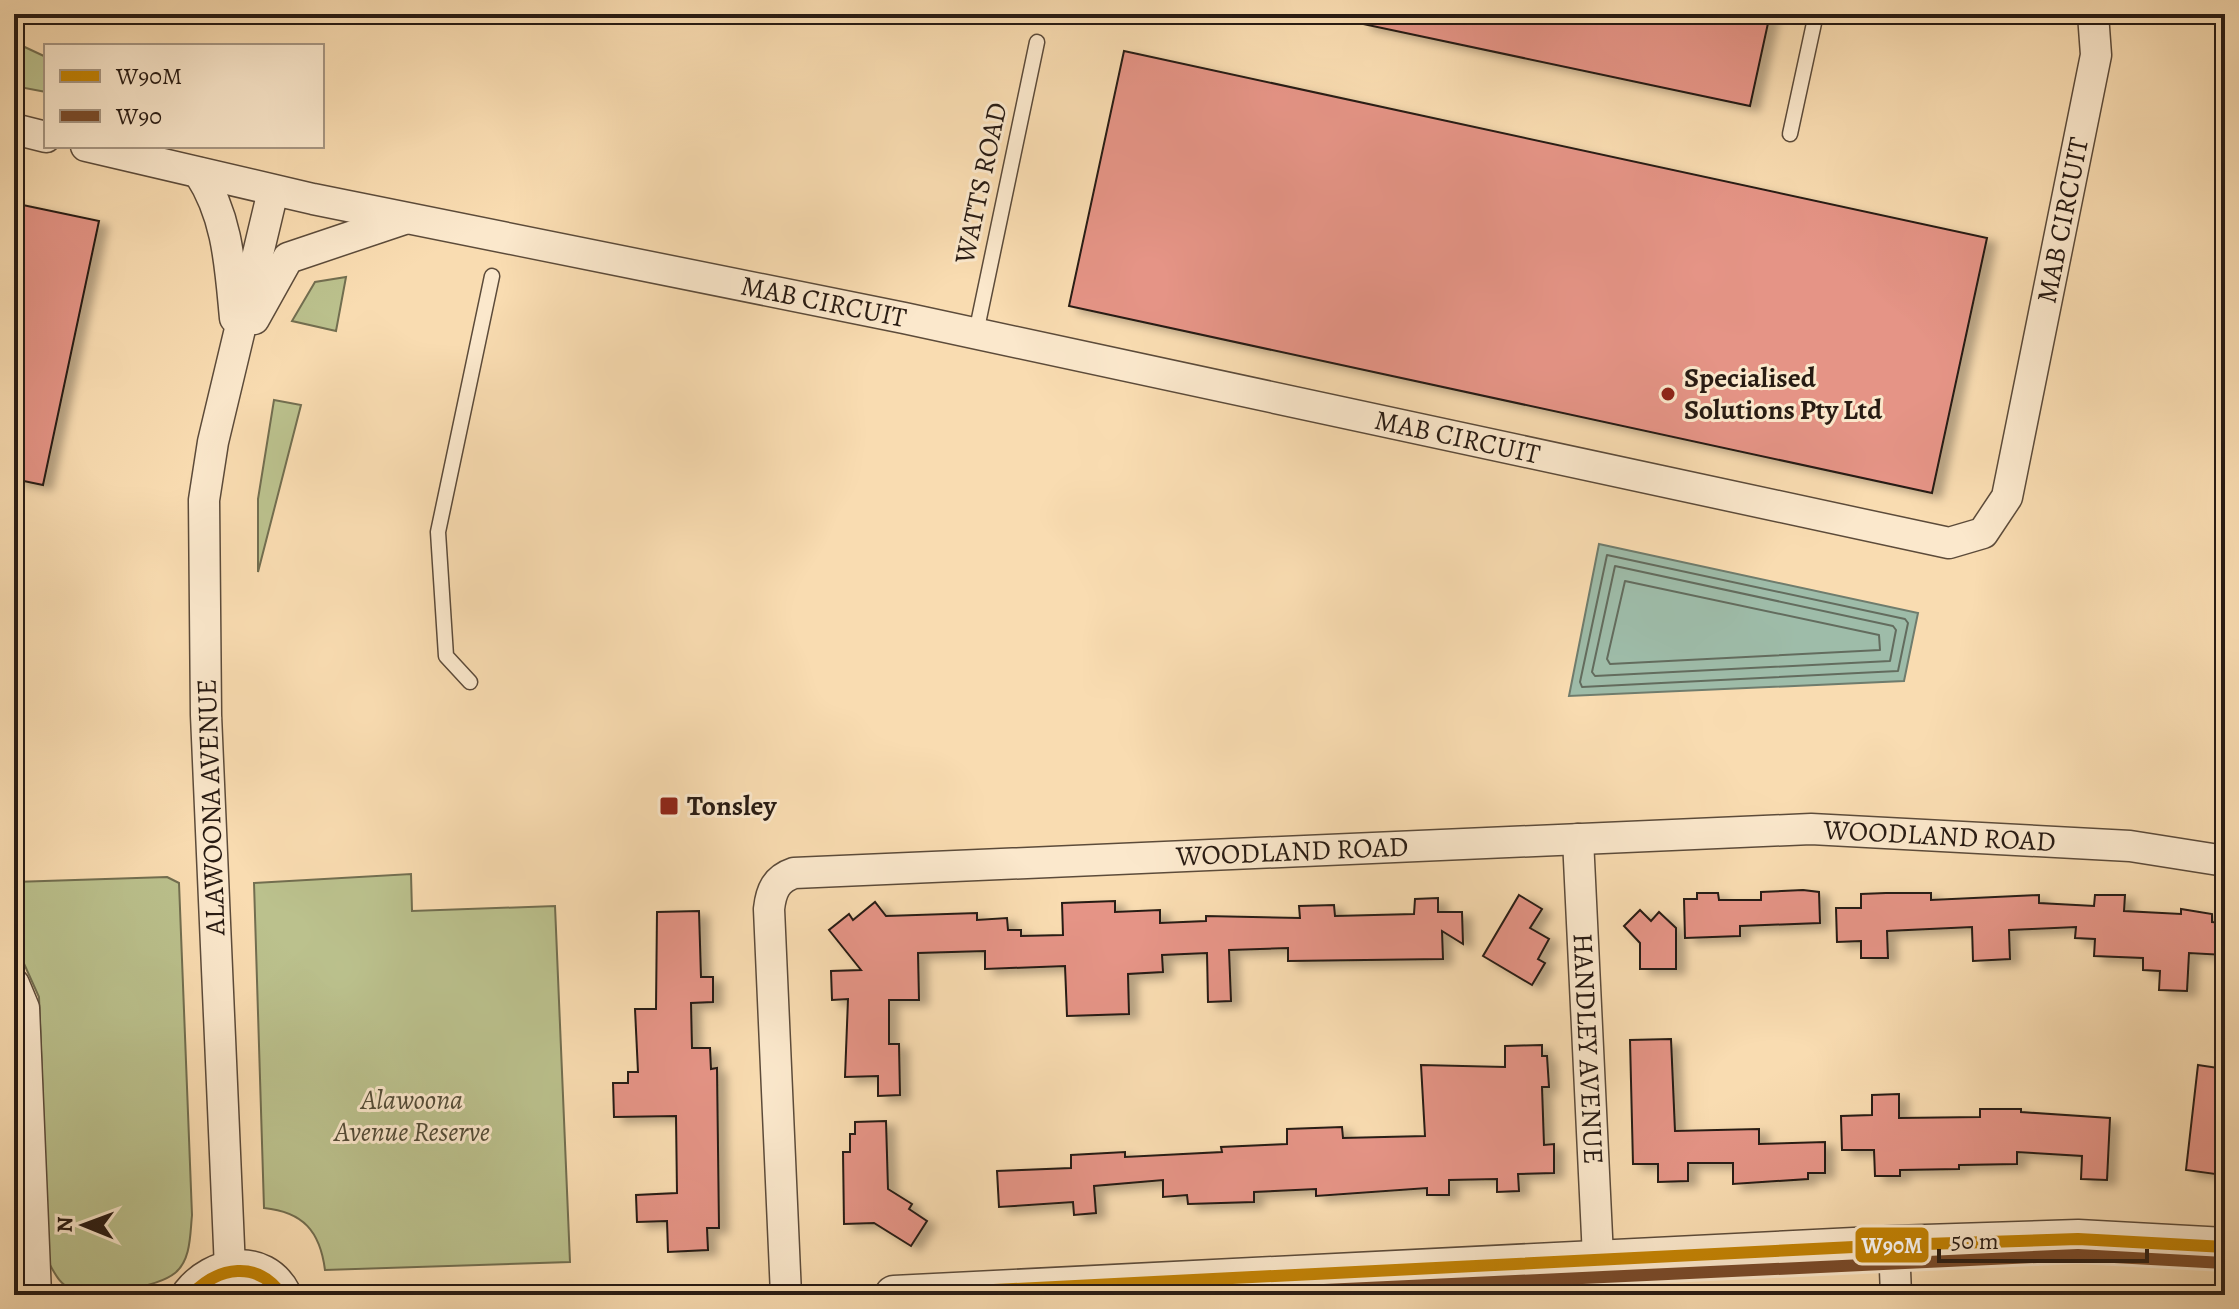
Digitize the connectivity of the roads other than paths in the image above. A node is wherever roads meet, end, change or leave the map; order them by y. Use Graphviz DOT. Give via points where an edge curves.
graph roads {
  1 [pos="1816,14"];
  2 [pos="2093,14"];
  3 [pos="1037,42"];
  4 [pos="14,129"];
  5 [pos="1790,134"];
  6 [pos="44,136"];
  7 [pos="94,148"];
  8 [pos="199,173"];
  9 [pos="273,191"];
  10 [pos="405,218"];
  11 [pos="492,276"];
  12 [pos="976,333"];
  13 [pos="237,348"];
  14 [pos="470,682"];
  15 [pos="1578,839"];
  16 [pos="2225,861"];
  17 [pos="14,984"];
  18 [pos="1894,1245"];
  19 [pos="2225,1247"];
  20 [pos="1598,1257"];
  21 [pos="230,1269"];
  22 [pos="36,1295"];
  23 [pos="191,1295"];
  24 [pos="282,1295"];
  25 [pos="786,1295"];
  26 [pos="894,1295"];
  27 [pos="1896,1295"];
  1 -- 5 [label="lane"];
  2 -- 12 [label="street, MAB CIRCUIT" via="2096,55 2007,497 1983,533 1949,543"];
  3 -- 12 [label="lane, WATTS ROAD"];
  4 -- 6 [label="street"];
  7 -- 8 [label="street, MAB CIRCUIT"];
  8 -- 9 [label="street, MAB CIRCUIT"];
  8 -- 13 [label="street, ALAWOONA AVENUE" via="215,197 229,248"];
  9 -- 10 [label="street, MAB CIRCUIT"];
  9 -- 13 [label="street, ALAWOONA AVENUE"];
  10 -- 12 [label="street, MAB CIRCUIT"];
  10 -- 13 [label="street" via="288,258"];
  11 -- 14 [label="lane" via="438,532 446,656"];
  13 -- 21 [label="street, ALAWOONA AVENUE" via="204,500 206,715"];
  15 -- 16 [label="street, WOODLAND ROAD" via="1811,829 2130,846"];
  15 -- 20 [label="street, HANDLEY AVENUE"];
  15 -- 25 [label="street, WOODLAND ROAD" via="783,877 770,895 769,909"];
  17 -- 22 [label="street" via="24,1008"];
  18 -- 19 [label="street" via="2078,1239"];
  18 -- 20 [label="street"];
  18 -- 27 [label="street"];
  20 -- 26 [label="street"];
  21 -- 23 [label="street" via="214,1273"];
  21 -- 24 [label="street" via="265,1277"];
}
